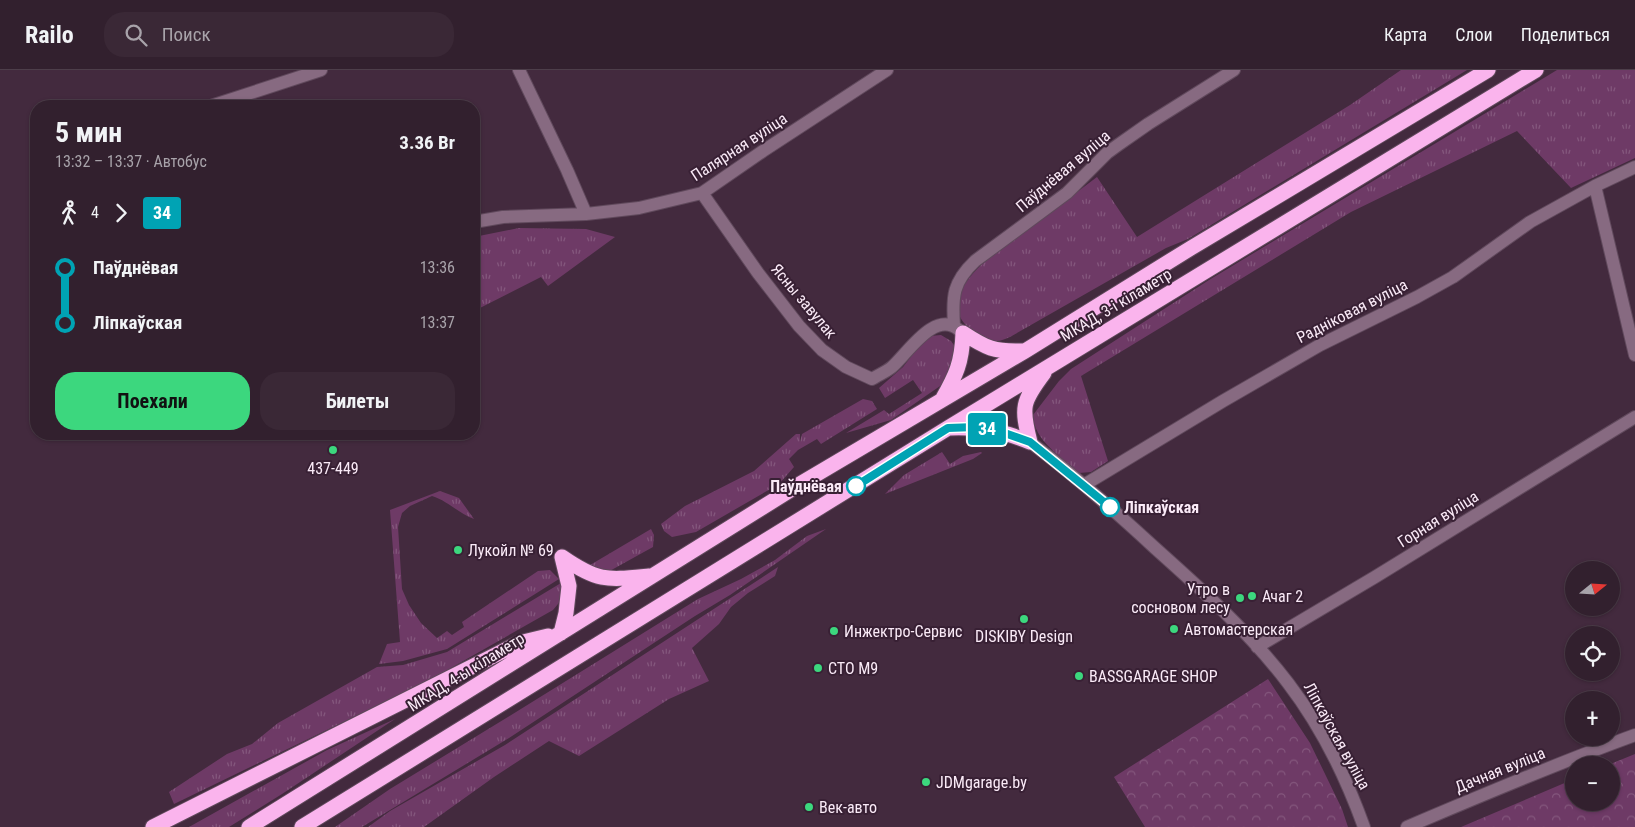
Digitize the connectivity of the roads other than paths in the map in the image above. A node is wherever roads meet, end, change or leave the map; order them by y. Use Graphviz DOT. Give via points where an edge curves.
graph roads {
  1 [pos="321,70"];
  2 [pos="519,70"];
  3 [pos="887,70"];
  4 [pos="1234,70"];
  5 [pos="1488,70"];
  6 [pos="1536,70"];
  7 [pos="229,100"];
  8 [pos="1635,167"];
  9 [pos="1595,186"];
  10 [pos="702,193"];
  11 [pos="586,214"];
  12 [pos="480,221"];
  13 [pos="958,329"];
  14 [pos="1025,351"];
  15 [pos="1635,355"];
  16 [pos="1051,365"];
  17 [pos="942,400"];
  18 [pos="1635,417"];
  19 [pos="948,428"];
  20 [pos="1030,442"];
  21 [pos="1084,485"];
  22 [pos="702,546"];
  23 [pos="651,576"];
  24 [pos="561,633"];
  25 [pos="1257,647"];
  26 [pos="1635,735"];
  27 [pos="349,798"];
  28 [pos="153,827"];
  29 [pos="249,827"];
  30 [pos="302,827"];
  31 [pos="313,827"];
  32 [pos="1364,827"];
  33 [pos="1407,827"];
  1 -- 7 [label="street"];
  2 -- 11 [label="street"];
  3 -- 10 [label="street, Палярная вуліца"];
  4 -- 13 [label="street, Паўднёвая вуліца" via="1107,153 1067,193 975,261 957,283 953,296"];
  5 -- 14 [label="highway, МКАД, 3-і кіламетр"];
  6 -- 16 [label="highway, МКАД, 3-і кіламетр"];
  8 -- 9 [label="street, Радніковая вуліца"];
  9 -- 15 [label="street"];
  9 -- 21 [label="street, Радніковая вуліца" via="1530,222 1453,277 1320,344"];
  10 -- 11 [label="street, Палярная вуліца" via="639,208"];
  10 -- 13 [label="street, Ясны завулак" via="799,326 822,350 846,367 872,379 890,368 930,330 945,323"];
  11 -- 12 [label="street, Палярная вуліца"];
  13 -- 14 [label="highway" via="992,349"];
  13 -- 17 [label="highway" via="960,363"];
  14 -- 17 [label="highway, МКАД, 3-і кіламетр"];
  16 -- 19 [label="highway, МКАД, 3-і кіламетр"];
  16 -- 20 [label="highway" via="1025,403 1024,417"];
  17 -- 22 [label="highway, МКАД, 3-і кіламетр"];
  18 -- 25 [label="street, Горная вуліца"];
  19 -- 20 [label="highway" via="996,430"];
  19 -- 27 [label="highway, МКАД, 3-і кіламетр"];
  20 -- 21 [label="street, Ліпкаўская вуліца"];
  21 -- 25 [label="street, Ліпкаўская вуліца" via="1206,594"];
  22 -- 23 [label="highway, МКАД, 4-ы кіламетр"];
  23 -- 24 [label="highway, МКАД, 4-ы кіламетр"];
  23 -- 24 [label="highway" via="611,579 579,569 562,557 569,586"];
  24 -- 28 [label="highway" via="519,644"];
  24 -- 29 [label="highway, МКАД, 4-ы кіламетр"];
  25 -- 32 [label="street, Ліпкаўская вуліца" via="1289,684 1318,730 1343,775"];
  26 -- 33 [label="street, Дачная вуліца"];
  27 -- 30 [label="highway"];
  27 -- 31 [label="highway"];
}
